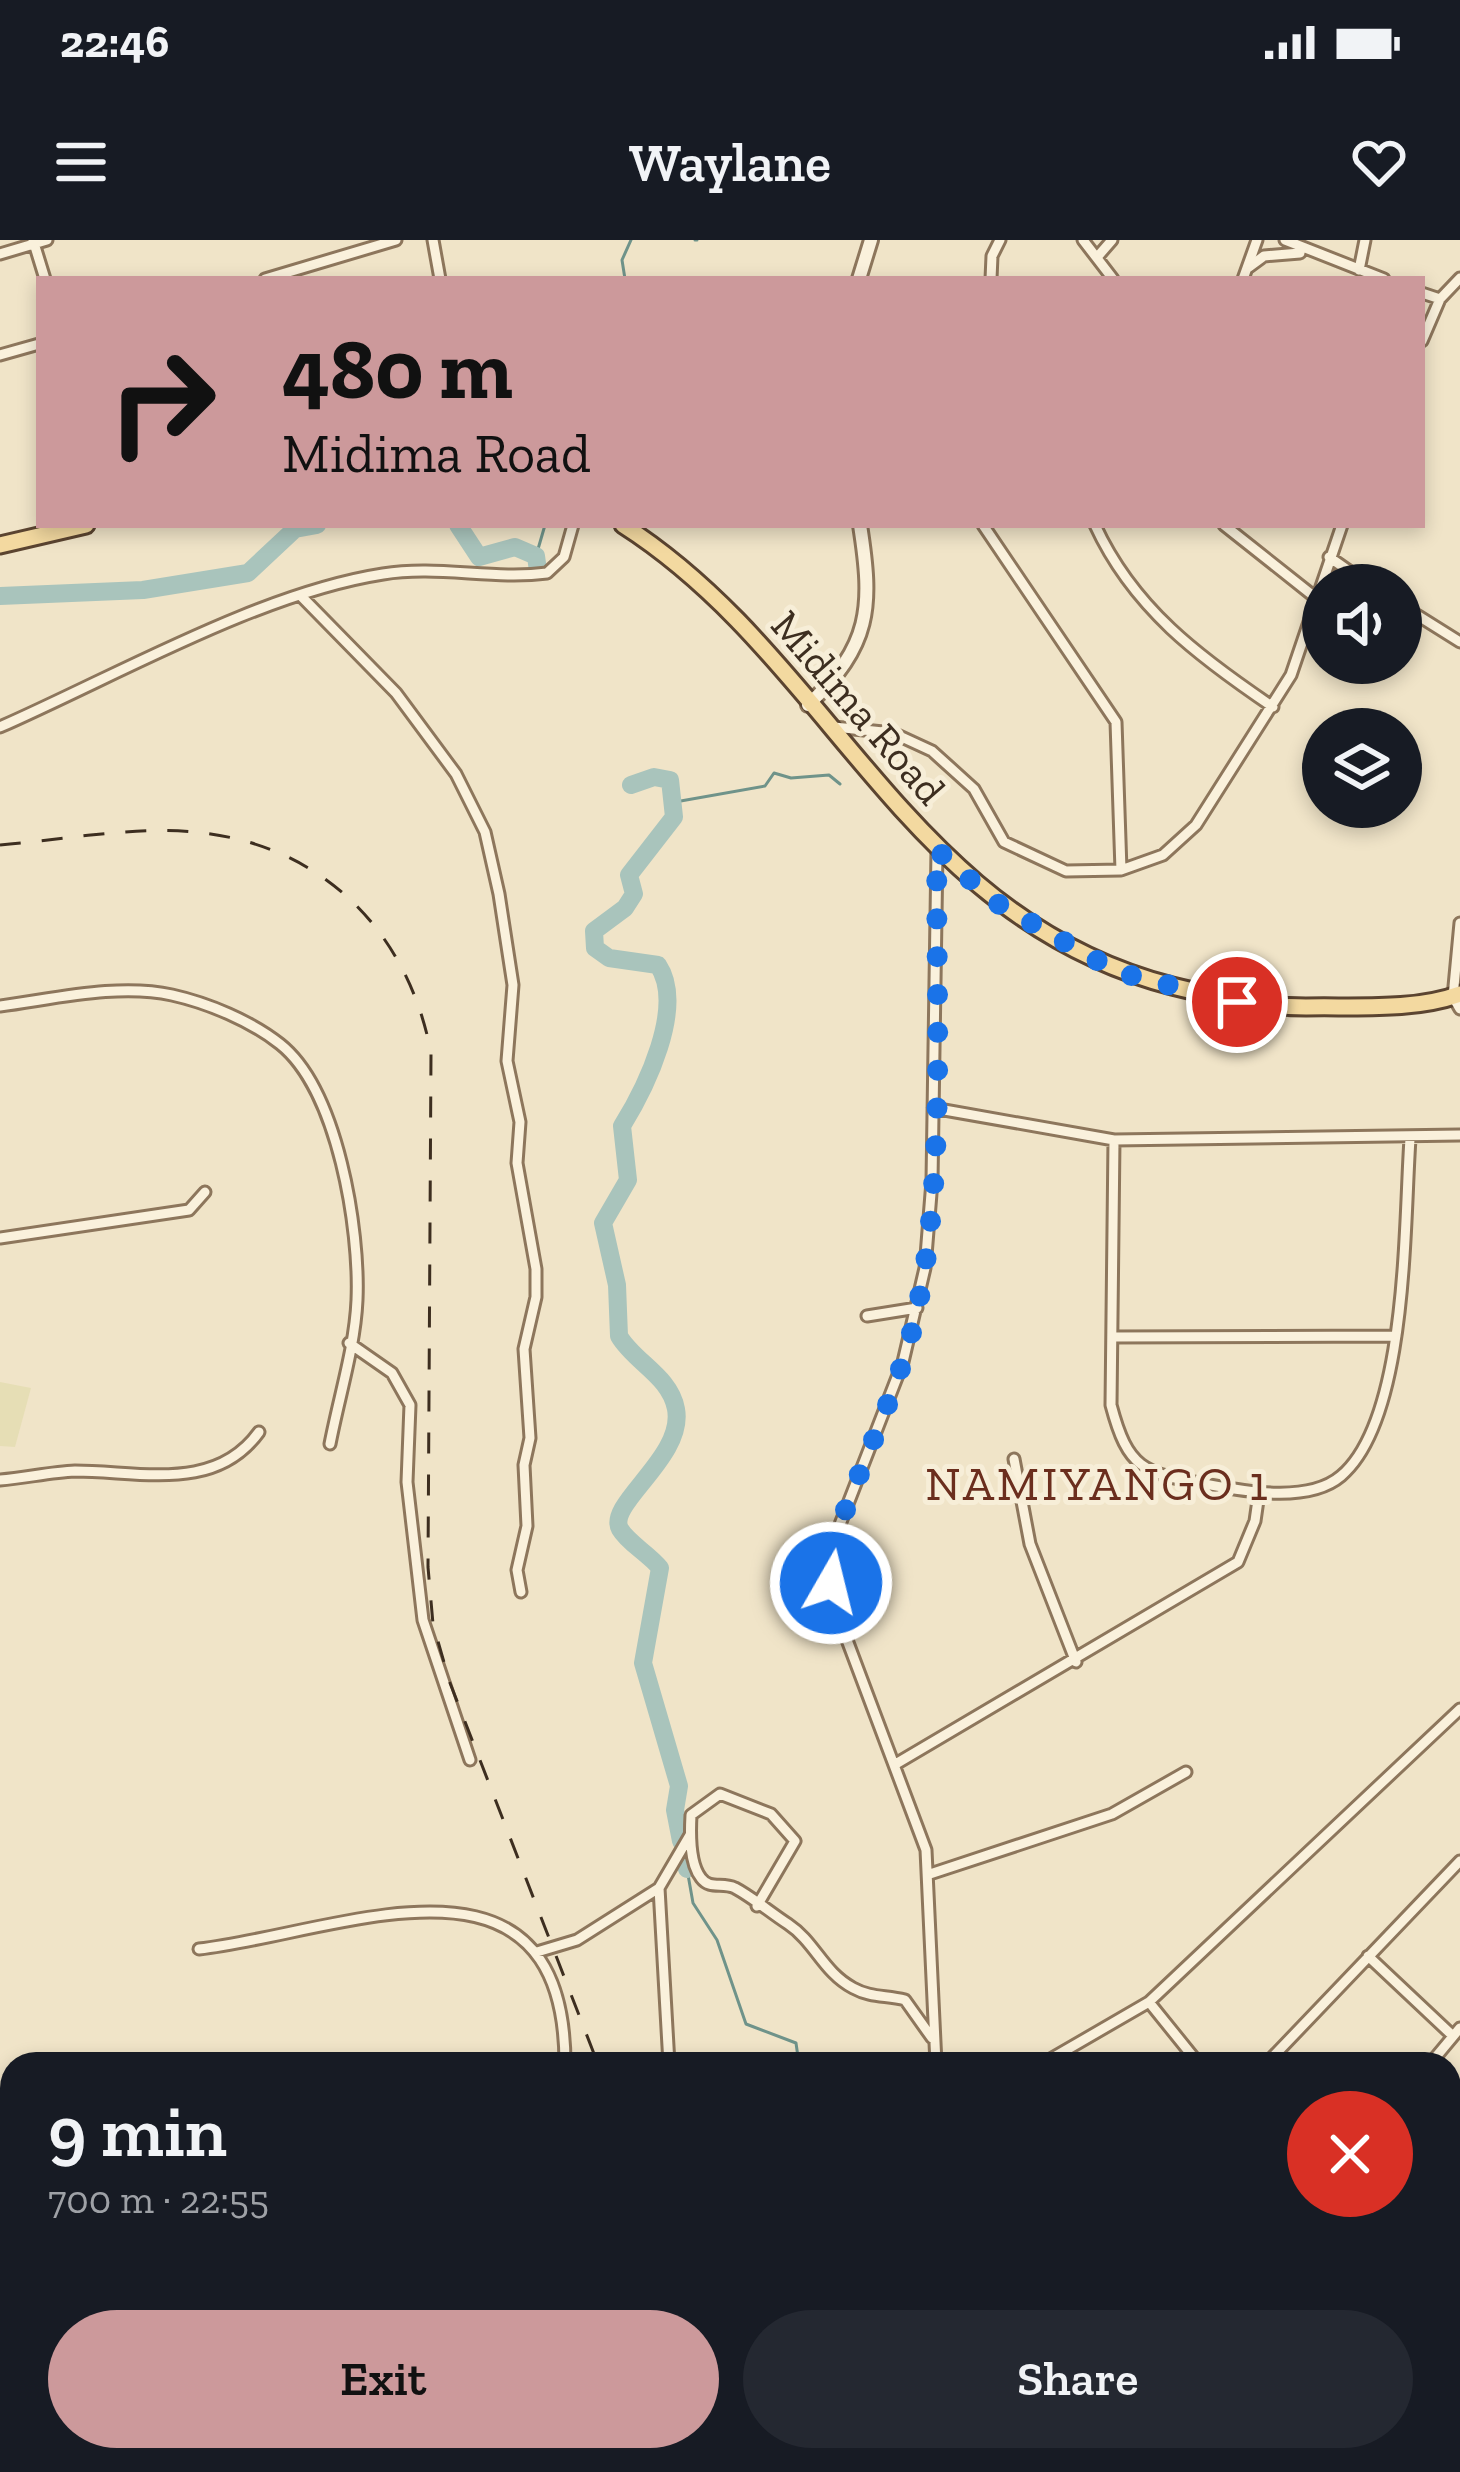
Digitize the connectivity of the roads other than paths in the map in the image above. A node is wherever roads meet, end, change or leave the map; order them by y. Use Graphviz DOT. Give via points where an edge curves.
graph roads {
  1 [pos="47,240"];
  2 [pos="396,240"];
  3 [pos="433,240"];
  4 [pos="871,240"];
  5 [pos="1000,240"];
  6 [pos="1083,240"];
  7 [pos="1112,240"];
  8 [pos="1258,240"];
  9 [pos="1285,240"];
  10 [pos="1365,240"];
  11 [pos="34,242"];
  12 [pos="1307,253"];
  13 [pos="0,254"];
  14 [pos="1099,255"];
  15 [pos="1249,267"];
  16 [pos="1359,270"];
  17 [pos="44,276"];
  18 [pos="275,276"];
  19 [pos="439,276"];
  20 [pos="860,276"];
  21 [pos="992,276"];
  22 [pos="1111,276"];
  23 [pos="1244,276"];
  24 [pos="1376,276"];
  25 [pos="1459,280"];
  26 [pos="1425,293"];
  27 [pos="1439,299"];
  28 [pos="1425,334"];
  29 [pos="36,345"];
  30 [pos="0,355"];
  31 [pos="72,528"];
  32 [pos="572,528"];
  33 [pos="627,528"];
  34 [pos="860,528"];
  35 [pos="984,528"];
  36 [pos="1097,528"];
  37 [pos="1228,528"];
  38 [pos="1341,528"];
  39 [pos="0,544"];
  40 [pos="1329,557"];
  41 [pos="1327,564"];
  42 [pos="1339,564"];
  43 [pos="1302,587"];
  44 [pos="302,596"];
  45 [pos="1422,618"];
  46 [pos="1460,642"];
  47 [pos="1302,647"];
  48 [pos="808,705"];
  49 [pos="1273,706"];
  50 [pos="0,727"];
  51 [pos="827,727"];
  52 [pos="937,850"];
  53 [pos="1121,870"];
  54 [pos="1460,923"];
  55 [pos="1458,1000"];
  56 [pos="0,1006"];
  57 [pos="933,1108"];
  58 [pos="1460,1135"];
  59 [pos="1410,1139"];
  60 [pos="1114,1141"];
  61 [pos="205,1192"];
  62 [pos="0,1238"];
  63 [pos="917,1308"];
  64 [pos="867,1316"];
  65 [pos="1396,1336"];
  66 [pos="1112,1337"];
  67 [pos="349,1342"];
  68 [pos="259,1432"];
  69 [pos="330,1444"];
  70 [pos="1014,1459"];
  71 [pos="0,1480"];
  72 [pos="1259,1493"];
  73 [pos="521,1592"];
  74 [pos="1076,1661"];
  75 [pos="1460,1709"];
  76 [pos="470,1760"];
  77 [pos="893,1765"];
  78 [pos="1186,1772"];
  79 [pos="690,1835"];
  80 [pos="1460,1862"];
  81 [pos="930,1874"];
  82 [pos="659,1888"];
  83 [pos="757,1906"];
  84 [pos="199,1949"];
  85 [pos="537,1952"];
  86 [pos="1368,1957"];
  87 [pos="1149,2002"];
  88 [pos="1456,2032"];
  89 [pos="934,2042"];
  90 [pos="565,2052"];
  91 [pos="668,2052"];
  92 [pos="935,2052"];
  93 [pos="1071,2052"];
  94 [pos="1189,2052"];
  95 [pos="1277,2052"];
  1 -- 11 [label="street"];
  2 -- 18 [label="street"];
  3 -- 19 [label="street"];
  4 -- 20 [label="street"];
  5 -- 21 [label="street"];
  6 -- 14 [label="street"];
  7 -- 14 [label="street"];
  8 -- 15 [label="street"];
  9 -- 12 [label="street"];
  10 -- 16 [label="street"];
  11 -- 13 [label="street"];
  11 -- 17 [label="street"];
  12 -- 15 [label="street" via="1273,254"];
  12 -- 16 [label="street"];
  14 -- 22 [label="street"];
  15 -- 23 [label="street"];
  16 -- 24 [label="street"];
  25 -- 27 [label="street"];
  26 -- 27 [label="street"];
  27 -- 28 [label="street"];
  29 -- 30 [label="street"];
  31 -- 39 [label="main road"];
  32 -- 44 [label="street" via="564,557 548,574 412,570"];
  33 -- 48 [label="main road, Midima Road" via="706,591"];
  34 -- 48 [label="street" via="867,618 841,674"];
  35 -- 53 [label="street" via="1116,722"];
  36 -- 49 [label="street" via="1169,631"];
  37 -- 43 [label="street"];
  38 -- 40 [label="street"];
  40 -- 41 [label="street"];
  40 -- 42 [label="street"];
  44 -- 50 [label="street"];
  44 -- 73 [label="street" via="397,693 456,774 484,832 499,894 513,986 507,1060 520,1122 517,1163 536,1269 524,1349 530,1438"];
  45 -- 46 [label="street"];
  47 -- 49 [label="street"];
  48 -- 51 [label="main road, Midima Road"];
  49 -- 53 [label="street" via="1196,825 1163,855"];
  51 -- 52 [label="main road, Midima Road"];
  51 -- 53 [label="street" via="893,733 932,751 974,789 1004,842 1066,871"];
  52 -- 55 [label="main road, Midima Road" via="995,902 1117,972 1284,1007"];
  52 -- 57 [label="street"];
  54 -- 55 [label="street"];
  56 -- 67 [label="street" via="170,994 282,1045 311,1083 340,1163 357,1300"];
  57 -- 60 [label="street"];
  57 -- 63 [label="street" via="930,1225"];
  58 -- 59 [label="street"];
  59 -- 60 [label="street"];
  59 -- 65 [label="street"];
  60 -- 66 [label="street"];
  61 -- 62 [label="street" via="189,1210"];
  63 -- 64 [label="street"];
  63 -- 77 [label="street" via="829,1567"];
  65 -- 66 [label="street"];
  65 -- 72 [label="street" via="1381,1414 1341,1476"];
  66 -- 72 [label="street" via="1116,1424 1121,1443 1148,1474"];
  67 -- 69 [label="street"];
  67 -- 76 [label="street" via="393,1374 410,1405 407,1482 423,1619"];
  68 -- 71 [label="street" via="244,1453 184,1477 69,1471"];
  70 -- 74 [label="street" via="1030,1544"];
  72 -- 74 [label="street" via="1238,1562"];
  74 -- 77 [label="street"];
  75 -- 87 [label="street"];
  77 -- 81 [label="street"];
  78 -- 81 [label="street" via="1112,1814"];
  79 -- 82 [label="street"];
  79 -- 83 [label="street" via="700,1877 736,1888"];
  79 -- 83 [label="street" via="692,1815 719,1794 782,1822 793,1851"];
  80 -- 86 [label="street"];
  81 -- 89 [label="street"];
  82 -- 85 [label="street" via="577,1940"];
  82 -- 91 [label="street"];
  83 -- 89 [label="street" via="798,1932 826,1972 876,1998 905,2000"];
  84 -- 85 [label="street" via="387,1912 464,1912 481,1914"];
  85 -- 90 [label="street"];
  86 -- 88 [label="street"];
  86 -- 95 [label="street"];
  87 -- 93 [label="street"];
  87 -- 94 [label="street"];
  89 -- 92 [label="street"];
}
